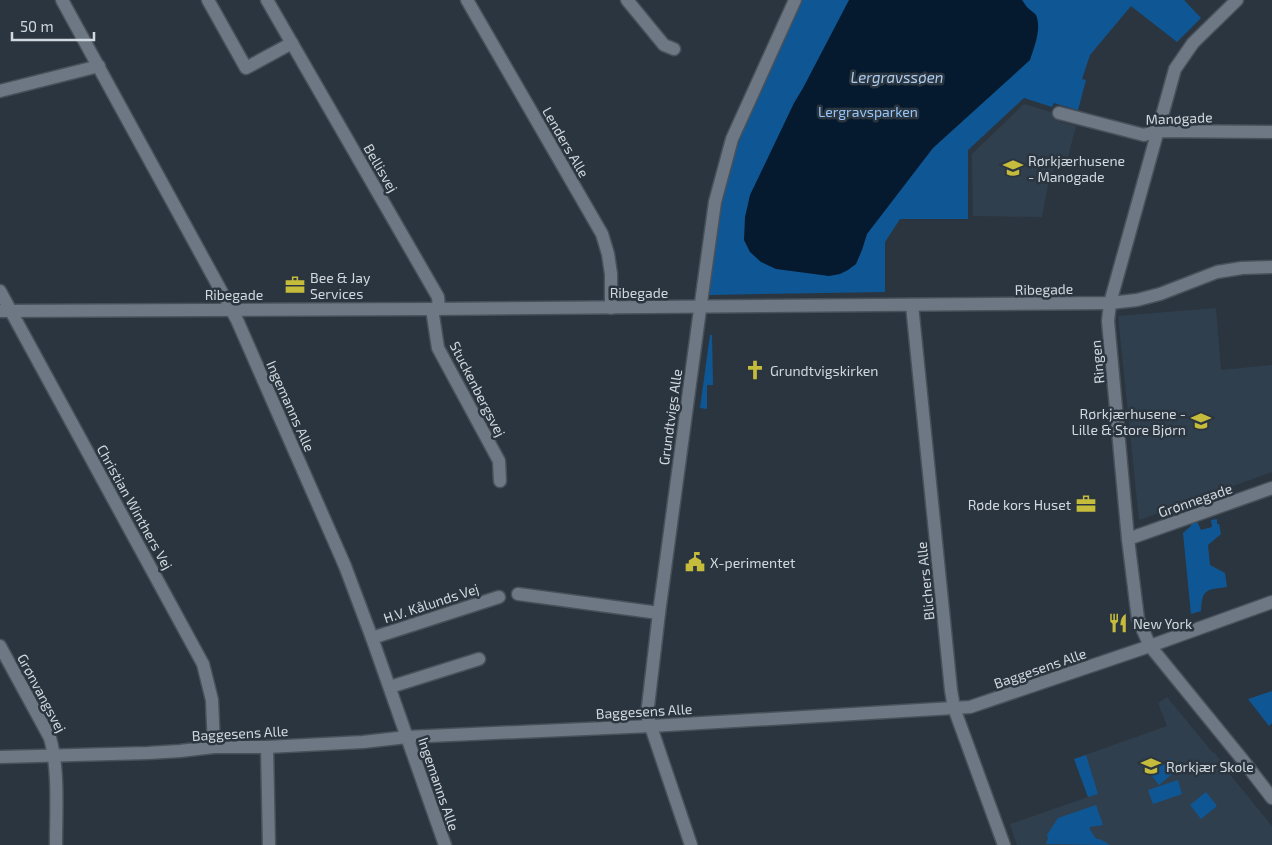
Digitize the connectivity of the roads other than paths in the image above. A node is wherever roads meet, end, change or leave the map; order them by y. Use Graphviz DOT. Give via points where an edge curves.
graph roads {
  1 [pos="62,0"];
  2 [pos="208,0"];
  3 [pos="267,0"];
  4 [pos="467,0"];
  5 [pos="627,0"];
  6 [pos="794,0"];
  7 [pos="1237,0"];
  8 [pos="292,43"];
  9 [pos="674,49"];
  10 [pos="99,66"];
  11 [pos="0,91"];
  12 [pos="1059,113"];
  13 [pos="1157,131"];
  14 [pos="1272,132"];
  15 [pos="1272,267"];
  16 [pos="0,291"];
  17 [pos="1110,303"];
  18 [pos="912,305"];
  19 [pos="700,307"];
  20 [pos="611,308"];
  21 [pos="231,309"];
  22 [pos="436,309"];
  23 [pos="5,311"];
  24 [pos="500,481"];
  25 [pos="1272,488"];
  26 [pos="1128,539"];
  27 [pos="518,594"];
  28 [pos="499,597"];
  29 [pos="1272,602"];
  30 [pos="659,613"];
  31 [pos="372,638"];
  32 [pos="0,646"];
  33 [pos="1150,646"];
  34 [pos="479,659"];
  35 [pos="390,687"];
  36 [pos="954,708"];
  37 [pos="651,726"];
  38 [pos="407,737"];
  39 [pos="214,747"];
  40 [pos="267,747"];
  41 [pos="54,756"];
  42 [pos="0,758"];
  43 [pos="1272,798"];
  44 [pos="56,845"];
  45 [pos="270,845"];
  46 [pos="445,845"];
  47 [pos="692,845"];
  48 [pos="1004,845"];
  1 -- 10 [label="street, Ingemanns Alle"];
  2 -- 8 [label="street" via="246,68"];
  3 -- 8 [label="street, Bellisvej"];
  4 -- 20 [label="street, Lenders Alle" via="602,234 611,274"];
  5 -- 9 [label="street" via="664,45"];
  6 -- 19 [label="street, Grundtvigs Alle" via="732,139 715,202"];
  7 -- 13 [label="street, Ringen" via="1192,43 1175,69"];
  8 -- 22 [label="street, Bellisvej" via="438,297"];
  10 -- 11 [label="street"];
  10 -- 21 [label="street, Ingemanns Alle"];
  12 -- 13 [label="street, Manøgade" via="1144,136"];
  13 -- 14 [label="street, Manøgade"];
  13 -- 17 [label="street, Ringen"];
  15 -- 17 [label="street, Ribegade" via="1217,272 1160,294"];
  16 -- 23 [label="street, Christian Winthers Vej"];
  17 -- 18 [label="street, Ribegade"];
  17 -- 26 [label="street, Ringen" via="1108,321"];
  18 -- 19 [label="street, Ribegade"];
  18 -- 36 [label="street, Blichers Alle"];
  19 -- 20 [label="street, Ribegade"];
  19 -- 30 [label="street, Grundtvigs Alle"];
  20 -- 22 [label="street, Ribegade"];
  21 -- 22 [label="street, Ribegade"];
  21 -- 23 [label="street, Ribegade"];
  21 -- 31 [label="street, Ingemanns Alle" via="345,566"];
  22 -- 24 [label="street, Stuckenbergsvej" via="438,348 498,461"];
  23 -- 39 [label="street, Christian Winthers Vej" via="204,664 212,700"];
  25 -- 26 [label="street, Grønnegade"];
  26 -- 33 [label="street, Ringen" via="1138,619"];
  27 -- 30 [label="street"];
  28 -- 31 [label="street, H.V. Kålunds Vej"];
  29 -- 33 [label="street, Baggesens Alle"];
  30 -- 37 [label="street, Grundtvigs Alle" via="647,715"];
  31 -- 35 [label="street, Ingemanns Alle"];
  32 -- 41 [label="street, Grønvangsvej" via="50,738"];
  33 -- 36 [label="street, Baggesens Alle" via="970,707"];
  33 -- 43 [label="street, Ringen"];
  34 -- 35 [label="street"];
  35 -- 38 [label="street, Ingemanns Alle"];
  36 -- 37 [label="street, Baggesens Alle"];
  36 -- 48 [label="street, Blichers Alle"];
  37 -- 38 [label="street, Baggesens Alle"];
  37 -- 47 [label="street, Grundtvigs Alle"];
  38 -- 40 [label="street, Baggesens Alle"];
  38 -- 46 [label="street, Ingemanns Alle"];
  39 -- 40 [label="street, Baggesens Alle"];
  39 -- 41 [label="street, Baggesens Alle" via="180,752"];
  40 -- 45 [label="street"];
  41 -- 42 [label="street, Baggesens Alle"];
  41 -- 44 [label="street, Grønvangsvej"];
}
